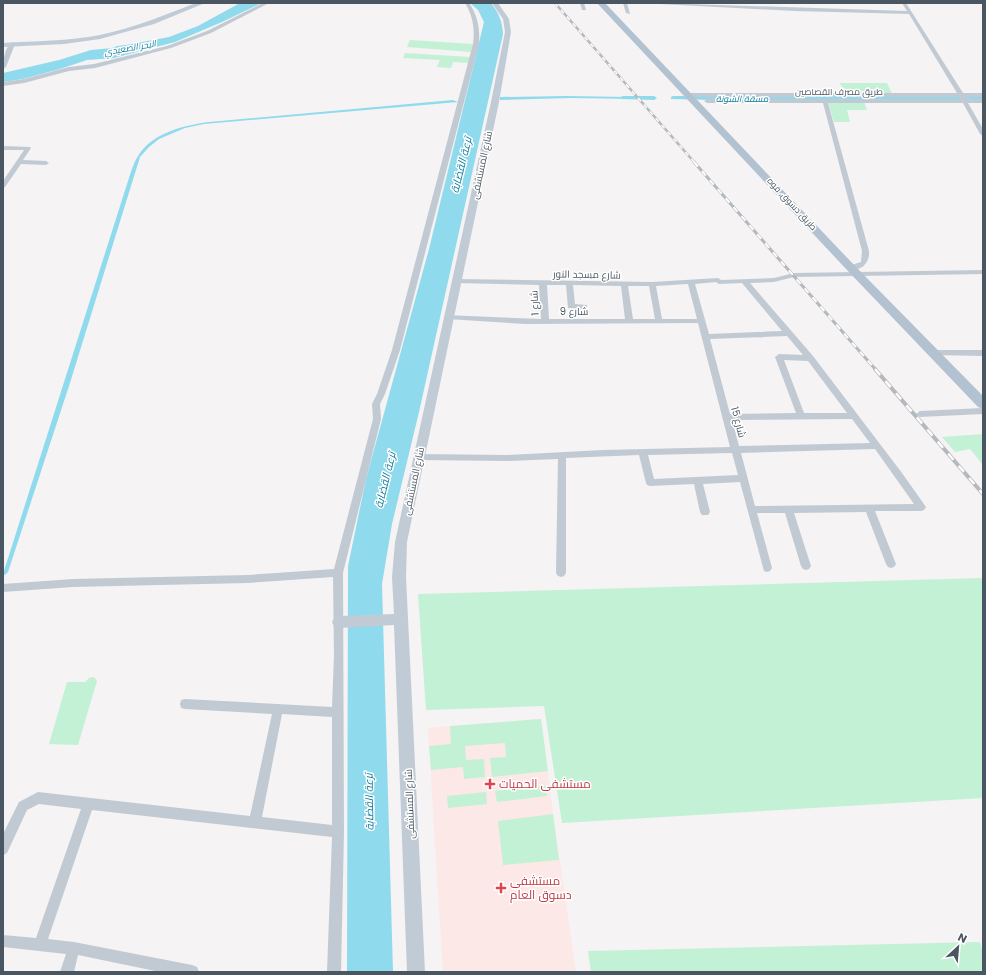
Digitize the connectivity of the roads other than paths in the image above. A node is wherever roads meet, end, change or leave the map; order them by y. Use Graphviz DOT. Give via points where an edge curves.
graph roads {
  1 [pos="202,3"];
  2 [pos="267,3"];
  3 [pos="466,3"];
  4 [pos="495,3"];
  5 [pos="602,3"];
  6 [pos="625,3"];
  7 [pos="660,3"];
  8 [pos="904,3"];
  9 [pos="628,13"];
  10 [pos="910,13"];
  11 [pos="3,44"];
  12 [pos="12,44"];
  13 [pos="5,55"];
  14 [pos="3,67"];
  15 [pos="3,84"];
  16 [pos="777,94"];
  17 [pos="829,94"];
  18 [pos="960,94"];
  19 [pos="983,95"];
  20 [pos="692,98"];
  21 [pos="964,100"];
  22 [pos="780,101"];
  23 [pos="829,101"];
  24 [pos="983,101"];
  25 [pos="983,134"];
  26 [pos="3,148"];
  27 [pos="19,162"];
  28 [pos="46,163"];
  29 [pos="3,186"];
  30 [pos="854,271"];
  31 [pos="983,272"];
  32 [pos="456,281"];
  33 [pos="744,281"];
  34 [pos="691,282"];
  35 [pos="543,283"];
  36 [pos="569,284"];
  37 [pos="624,284"];
  38 [pos="652,284"];
  39 [pos="584,307"];
  40 [pos="448,317"];
  41 [pos="629,321"];
  42 [pos="659,321"];
  43 [pos="701,321"];
  44 [pos="545,322"];
  45 [pos="788,333"];
  46 [pos="705,337"];
  47 [pos="934,353"];
  48 [pos="983,353"];
  49 [pos="810,358"];
  50 [pos="983,404"];
  51 [pos="983,411"];
  52 [pos="920,414"];
  53 [pos="801,416"];
  54 [pos="854,416"];
  55 [pos="726,417"];
  56 [pos="877,446"];
  57 [pos="735,450"];
  58 [pos="643,452"];
  59 [pos="562,456"];
  60 [pos="418,457"];
  61 [pos="743,478"];
  62 [pos="698,480"];
  63 [pos="869,507"];
  64 [pos="788,509"];
  65 [pos="751,510"];
  66 [pos="705,512"];
  67 [pos="891,564"];
  68 [pos="806,566"];
  69 [pos="767,568"];
  70 [pos="338,573"];
  71 [pos="561,573"];
  72 [pos="3,588"];
  73 [pos="396,619"];
  74 [pos="342,622"];
  75 [pos="185,704"];
  76 [pos="278,710"];
  77 [pos="337,712"];
  78 [pos="89,803"];
  79 [pos="255,823"];
  80 [pos="338,832"];
  81 [pos="3,850"];
  82 [pos="3,941"];
  83 [pos="40,944"];
  84 [pos="74,948"];
  85 [pos="67,972"];
  86 [pos="192,972"];
  87 [pos="334,972"];
  88 [pos="416,972"];
  1 -- 12 [label="main road" via="110,35 72,41"];
  2 -- 15 [label="street" via="208,32 169,47 95,66 69,69"];
  3 -- 70 [label="street" via="476,19 476,44 396,350 376,404 377,419"];
  4 -- 32 [label="main road, شارع المستشفى" via="506,19 508,32"];
  5 -- 20 [label="main road, طريق دسوق, فوه"];
  6 -- 9 [label="street"];
  7 -- 10 [label="street"];
  8 -- 10 [label="street"];
  10 -- 18 [label="street"];
  11 -- 12 [label="main road"];
  12 -- 13 [label="street"];
  13 -- 14 [label="street"];
  16 -- 17 [label="street"];
  16 -- 20 [label="street"];
  16 -- 22 [label="street"];
  17 -- 18 [label="street"];
  17 -- 23 [label="street"];
  18 -- 19 [label="street"];
  18 -- 21 [label="street"];
  20 -- 22 [label="street, طريق مصرف القصاصين"];
  20 -- 30 [label="main road, طريق دسوق, فوه"];
  21 -- 23 [label="street, طريق مصرف القصاصين"];
  21 -- 24 [label="street, طريق مصرف القصاصين"];
  21 -- 25 [label="street"];
  22 -- 23 [label="street, طريق مصرف القصاصين"];
  23 -- 30 [label="street" via="844,179 867,258"];
  26 -- 27 [label="street" via="28,148"];
  27 -- 28 [label="street"];
  27 -- 29 [label="street"];
  30 -- 31 [label="street, شارع مسجد النور"];
  30 -- 33 [label="street, شارع مسجد النور"];
  30 -- 47 [label="main road, طريق دسوق, فوه"];
  32 -- 35 [label="street, شارع مسجد النور"];
  32 -- 40 [label="main road, شارع المستشفى"];
  33 -- 34 [label="street, شارع مسجد النور"];
  33 -- 45 [label="street"];
  34 -- 38 [label="street, شارع مسجد النور"];
  34 -- 43 [label="street, شارع 15"];
  35 -- 36 [label="street, شارع مسجد النور"];
  35 -- 44 [label="street, شارع 1"];
  36 -- 37 [label="street, شارع مسجد النور"];
  36 -- 39 [label="street" via="571,306"];
  37 -- 38 [label="street, شارع مسجد النور"];
  37 -- 41 [label="street"];
  38 -- 42 [label="street"];
  40 -- 44 [label="street, شارع 9"];
  40 -- 60 [label="main road, شارع المستشفى"];
  41 -- 42 [label="street, شارع 9"];
  41 -- 44 [label="street, شارع 9"];
  42 -- 43 [label="street, شارع 9"];
  43 -- 46 [label="street, شارع 15"];
  45 -- 46 [label="street"];
  45 -- 49 [label="street"];
  46 -- 55 [label="street, شارع 15"];
  47 -- 48 [label="street"];
  47 -- 50 [label="main road, طريق دسوق, فوه"];
  49 -- 53 [label="street" via="779,357"];
  49 -- 54 [label="street"];
  51 -- 52 [label="street"];
  53 -- 54 [label="street"];
  53 -- 55 [label="street"];
  54 -- 56 [label="street"];
  55 -- 57 [label="street, شارع 15"];
  56 -- 57 [label="street"];
  56 -- 63 [label="street" via="921,507"];
  57 -- 58 [label="street"];
  57 -- 61 [label="street, شارع 15"];
  58 -- 59 [label="street"];
  58 -- 62 [label="street" via="650,483"];
  59 -- 60 [label="street"];
  59 -- 71 [label="street"];
  60 -- 73 [label="main road, شارع المستشفى" via="401,542"];
  61 -- 62 [label="street"];
  61 -- 65 [label="street, شارع 15"];
  62 -- 66 [label="street"];
  63 -- 64 [label="street"];
  63 -- 67 [label="street"];
  64 -- 65 [label="street"];
  64 -- 68 [label="street"];
  65 -- 69 [label="street, شارع 15"];
  70 -- 72 [label="street"];
  70 -- 74 [label="street"];
  73 -- 74 [label="main road"];
  73 -- 88 [label="main road, شارع المستشفى"];
  74 -- 77 [label="street"];
  75 -- 76 [label="street"];
  76 -- 77 [label="street"];
  76 -- 79 [label="street"];
  77 -- 80 [label="street"];
  78 -- 79 [label="street"];
  78 -- 81 [label="street" via="38,798 26,803 12,827"];
  78 -- 83 [label="street"];
  79 -- 80 [label="street"];
  80 -- 87 [label="street"];
  82 -- 83 [label="street"];
  83 -- 84 [label="street"];
  84 -- 85 [label="street"];
  84 -- 86 [label="street"];
}
